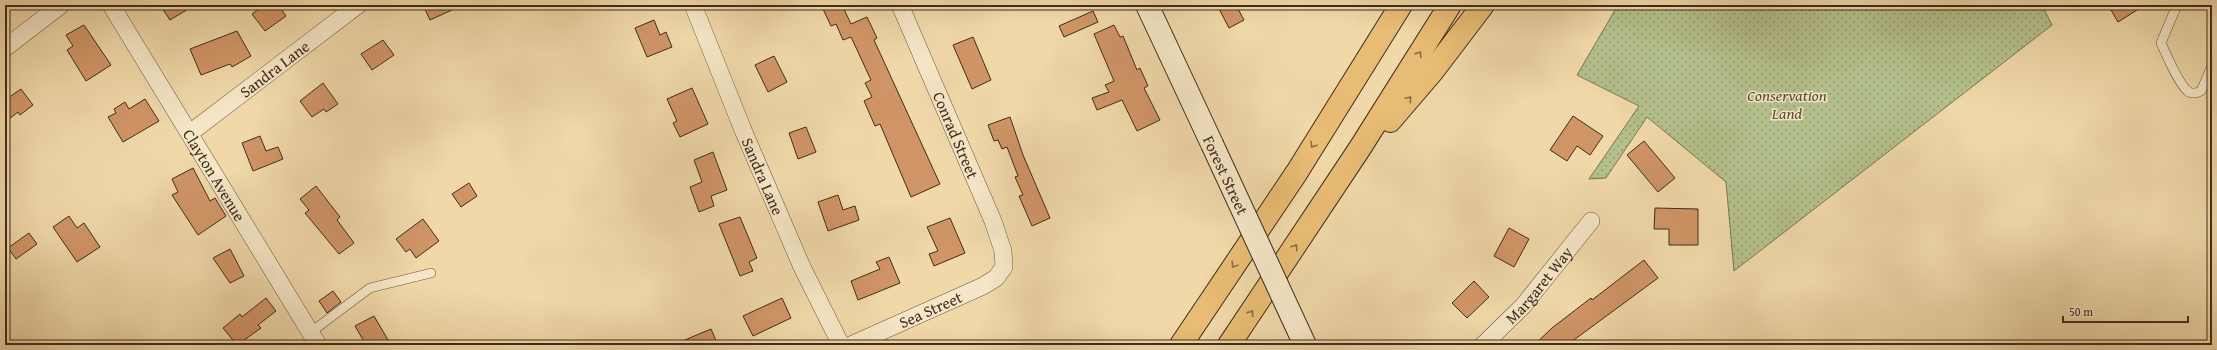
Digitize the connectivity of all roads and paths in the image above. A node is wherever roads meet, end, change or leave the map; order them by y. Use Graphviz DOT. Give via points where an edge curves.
graph roads {
  1 [pos="61,5"];
  2 [pos="111,5"];
  3 [pos="358,5"];
  4 [pos="693,5"];
  5 [pos="900,5"];
  6 [pos="1147,5"];
  7 [pos="1386,5"];
  8 [pos="1401,5"];
  9 [pos="1450,5"];
  10 [pos="1483,5"];
  11 [pos="2177,5"];
  12 [pos="5,48"];
  13 [pos="2212,66"];
  14 [pos="1329,120"];
  15 [pos="190,133"];
  16 [pos="1338,181"];
  17 [pos="1591,221"];
  18 [pos="1004,267"];
  19 [pos="431,273"];
  20 [pos="314,339"];
  21 [pos="841,345"];
  22 [pos="851,345"];
  23 [pos="1181,345"];
  24 [pos="1229,345"];
  25 [pos="1305,345"];
  26 [pos="1483,345"];
  1 -- 12 [label="street"];
  2 -- 15 [label="street, Clayton Avenue"];
  3 -- 15 [label="street, Sandra Lane"];
  4 -- 21 [label="street, Sandra Lane" via="796,253"];
  5 -- 18 [label="street, Conrad Street" via="993,221 1003,251"];
  6 -- 25 [label="street, Forest Street, bridge"];
  7 -- 14 [label="highway"];
  8 -- 14 [label="highway"];
  16 -- 9 [label="highway, one-way"];
  16 -- 10 [label="highway, one-way" via="1432,72"];
  11 -- 13 [label="lane" via="2161,43 2184,86 2190,92 2201,91"];
  14 -- 23 [label="highway, one-way"];
  15 -- 20 [label="street, Clayton Avenue"];
  24 -- 16 [label="highway, one-way"];
  17 -- 26 [label="street, Margaret Way" via="1523,306"];
  18 -- 22 [label="street, Sea Street" via="996,278 971,292"];
  19 -- 20 [label="lane" via="370,288"];
}
